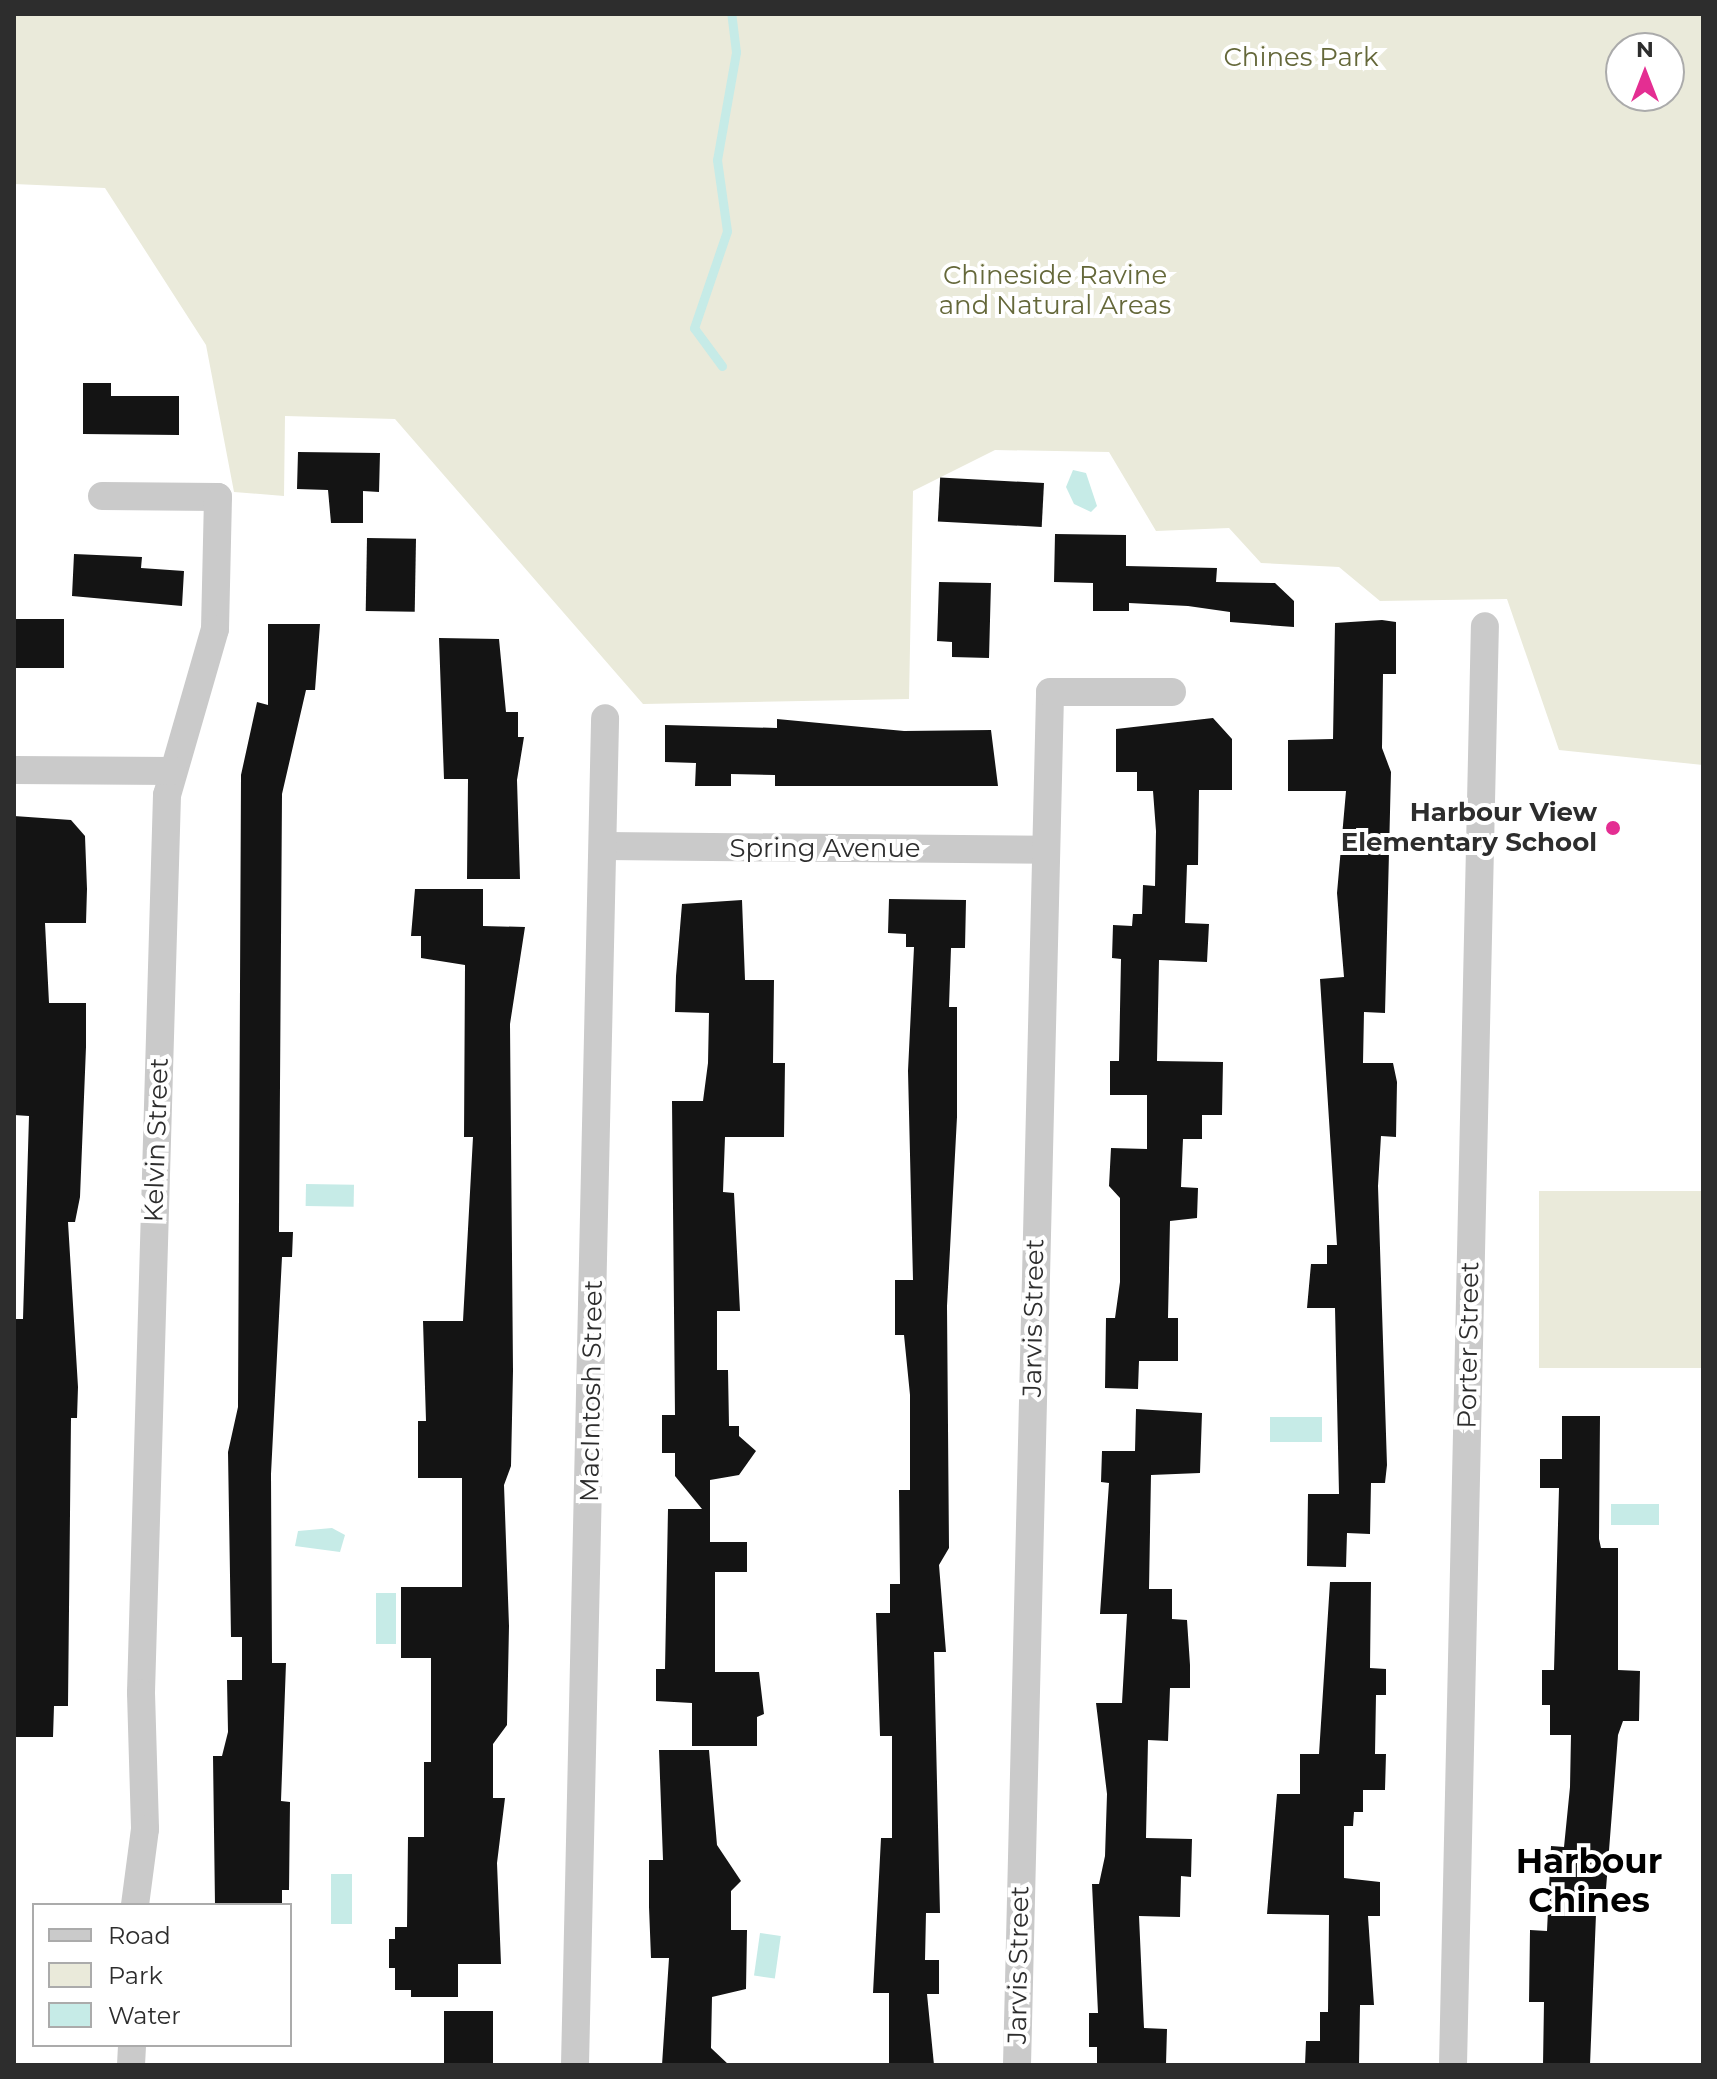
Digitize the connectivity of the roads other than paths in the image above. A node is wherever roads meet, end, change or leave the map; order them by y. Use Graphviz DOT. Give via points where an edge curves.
graph roads {
  1 [pos="102,496"];
  2 [pos="1485,626"];
  3 [pos="1172,692"];
  4 [pos="605,718"];
  5 [pos="14,770"];
  6 [pos="173,771"];
  7 [pos="605,846"];
  8 [pos="1045,850"];
  9 [pos="135,1903"];
  10 [pos="575,2065"];
  11 [pos="1017,2065"];
  12 [pos="1453,2065"];
  1 -- 6 [label="street, Kelvin Street" via="218,497 219,610"];
  2 -- 12 [label="street, Porter Street"];
  3 -- 8 [label="street, Jarvis Street" via="1050,692"];
  4 -- 7 [label="street, MacIntosh Street"];
  5 -- 6 [label="street"];
  6 -- 9 [label="street, Kelvin Street" via="141,1678 145,1829"];
  7 -- 8 [label="street, Spring Avenue"];
  7 -- 10 [label="street, MacIntosh Street"];
  8 -- 11 [label="street, Jarvis Street"];
}
